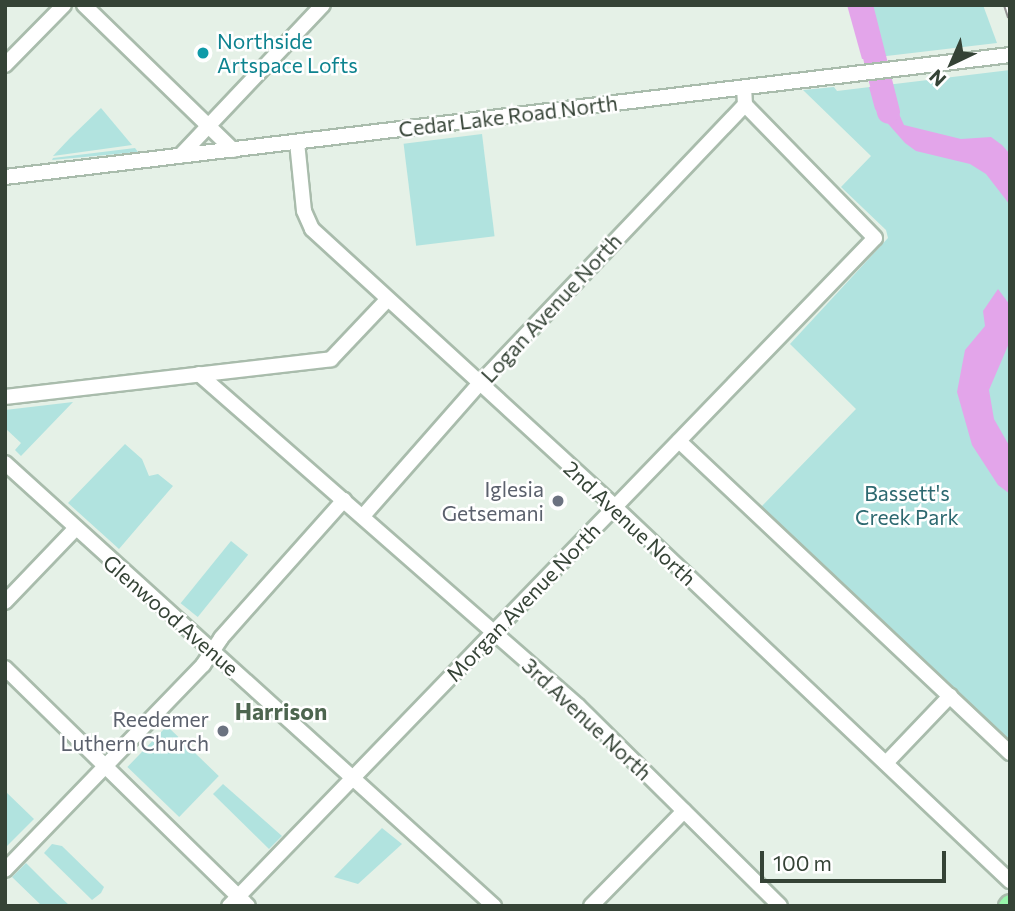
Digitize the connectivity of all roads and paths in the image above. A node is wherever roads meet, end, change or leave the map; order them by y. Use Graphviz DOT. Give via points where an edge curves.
graph roads {
  1 [pos="64,5"];
  2 [pos="84,5"];
  3 [pos="323,5"];
  4 [pos="1010,55"];
  5 [pos="5,65"];
  6 [pos="744,88"];
  7 [pos="745,105"];
  8 [pos="208,126"];
  9 [pos="297,142"];
  10 [pos="233,150"];
  11 [pos="180,156"];
  12 [pos="5,177"];
  13 [pos="387,300"];
  14 [pos="199,374"];
  15 [pos="479,384"];
  16 [pos="5,397"];
  17 [pos="679,441"];
  18 [pos="5,463"];
  19 [pos="344,500"];
  20 [pos="615,507"];
  21 [pos="363,516"];
  22 [pos="75,529"];
  23 [pos="5,602"];
  24 [pos="494,634"];
  25 [pos="212,651"];
  26 [pos="5,668"];
  27 [pos="950,696"];
  28 [pos="1010,753"];
  29 [pos="886,763"];
  30 [pos="106,766"];
  31 [pos="354,776"];
  32 [pos="684,811"];
  33 [pos="5,870"];
  34 [pos="1010,881"];
  35 [pos="239,903"];
  36 [pos="494,906"];
  37 [pos="591,906"];
  38 [pos="780,906"];
  1 -- 5 [label="street"];
  2 -- 8 [label="street"];
  3 -- 8 [label="street"];
  4 -- 6 [label="street, Cedar Lake Road North"];
  6 -- 7 [label="street"];
  6 -- 9 [label="street, Cedar Lake Road North"];
  7 -- 15 [label="street, Logan Avenue North"];
  7 -- 17 [label="street, Morgan Avenue North" via="875,238"];
  8 -- 10 [label="street"];
  8 -- 11 [label="street"];
  9 -- 10 [label="street, Cedar Lake Road North"];
  9 -- 13 [label="street, 2nd Avenue North" via="304,211 312,229"];
  10 -- 11 [label="street, Cedar Lake Road North"];
  11 -- 12 [label="street, Cedar Lake Road North"];
  13 -- 14 [label="street" via="331,359"];
  13 -- 15 [label="street, 2nd Avenue North"];
  14 -- 16 [label="street"];
  14 -- 19 [label="street, 3rd Avenue North"];
  15 -- 20 [label="street, 2nd Avenue North"];
  15 -- 21 [label="street, Logan Avenue North"];
  17 -- 20 [label="street, Morgan Avenue North"];
  17 -- 27 [label="street"];
  18 -- 22 [label="street, Glenwood Avenue"];
  19 -- 21 [label="street, 3rd Avenue North"];
  19 -- 25 [label="street"];
  20 -- 24 [label="street, Morgan Avenue North"];
  20 -- 29 [label="street, 2nd Avenue North"];
  21 -- 24 [label="street, 3rd Avenue North"];
  22 -- 23 [label="street"];
  22 -- 25 [label="street, Glenwood Avenue"];
  24 -- 31 [label="street, Morgan Avenue North"];
  24 -- 32 [label="street, 3rd Avenue North" via="578,706"];
  25 -- 30 [label="street"];
  25 -- 31 [label="street, Glenwood Avenue"];
  26 -- 30 [label="street"];
  27 -- 28 [label="street"];
  27 -- 29 [label="street"];
  29 -- 34 [label="street, 2nd Avenue North"];
  30 -- 33 [label="street"];
  30 -- 35 [label="street"];
  31 -- 35 [label="street, Morgan Avenue North"];
  31 -- 36 [label="street, Glenwood Avenue"];
  32 -- 37 [label="street"];
  32 -- 38 [label="street, 3rd Avenue North"];
}
